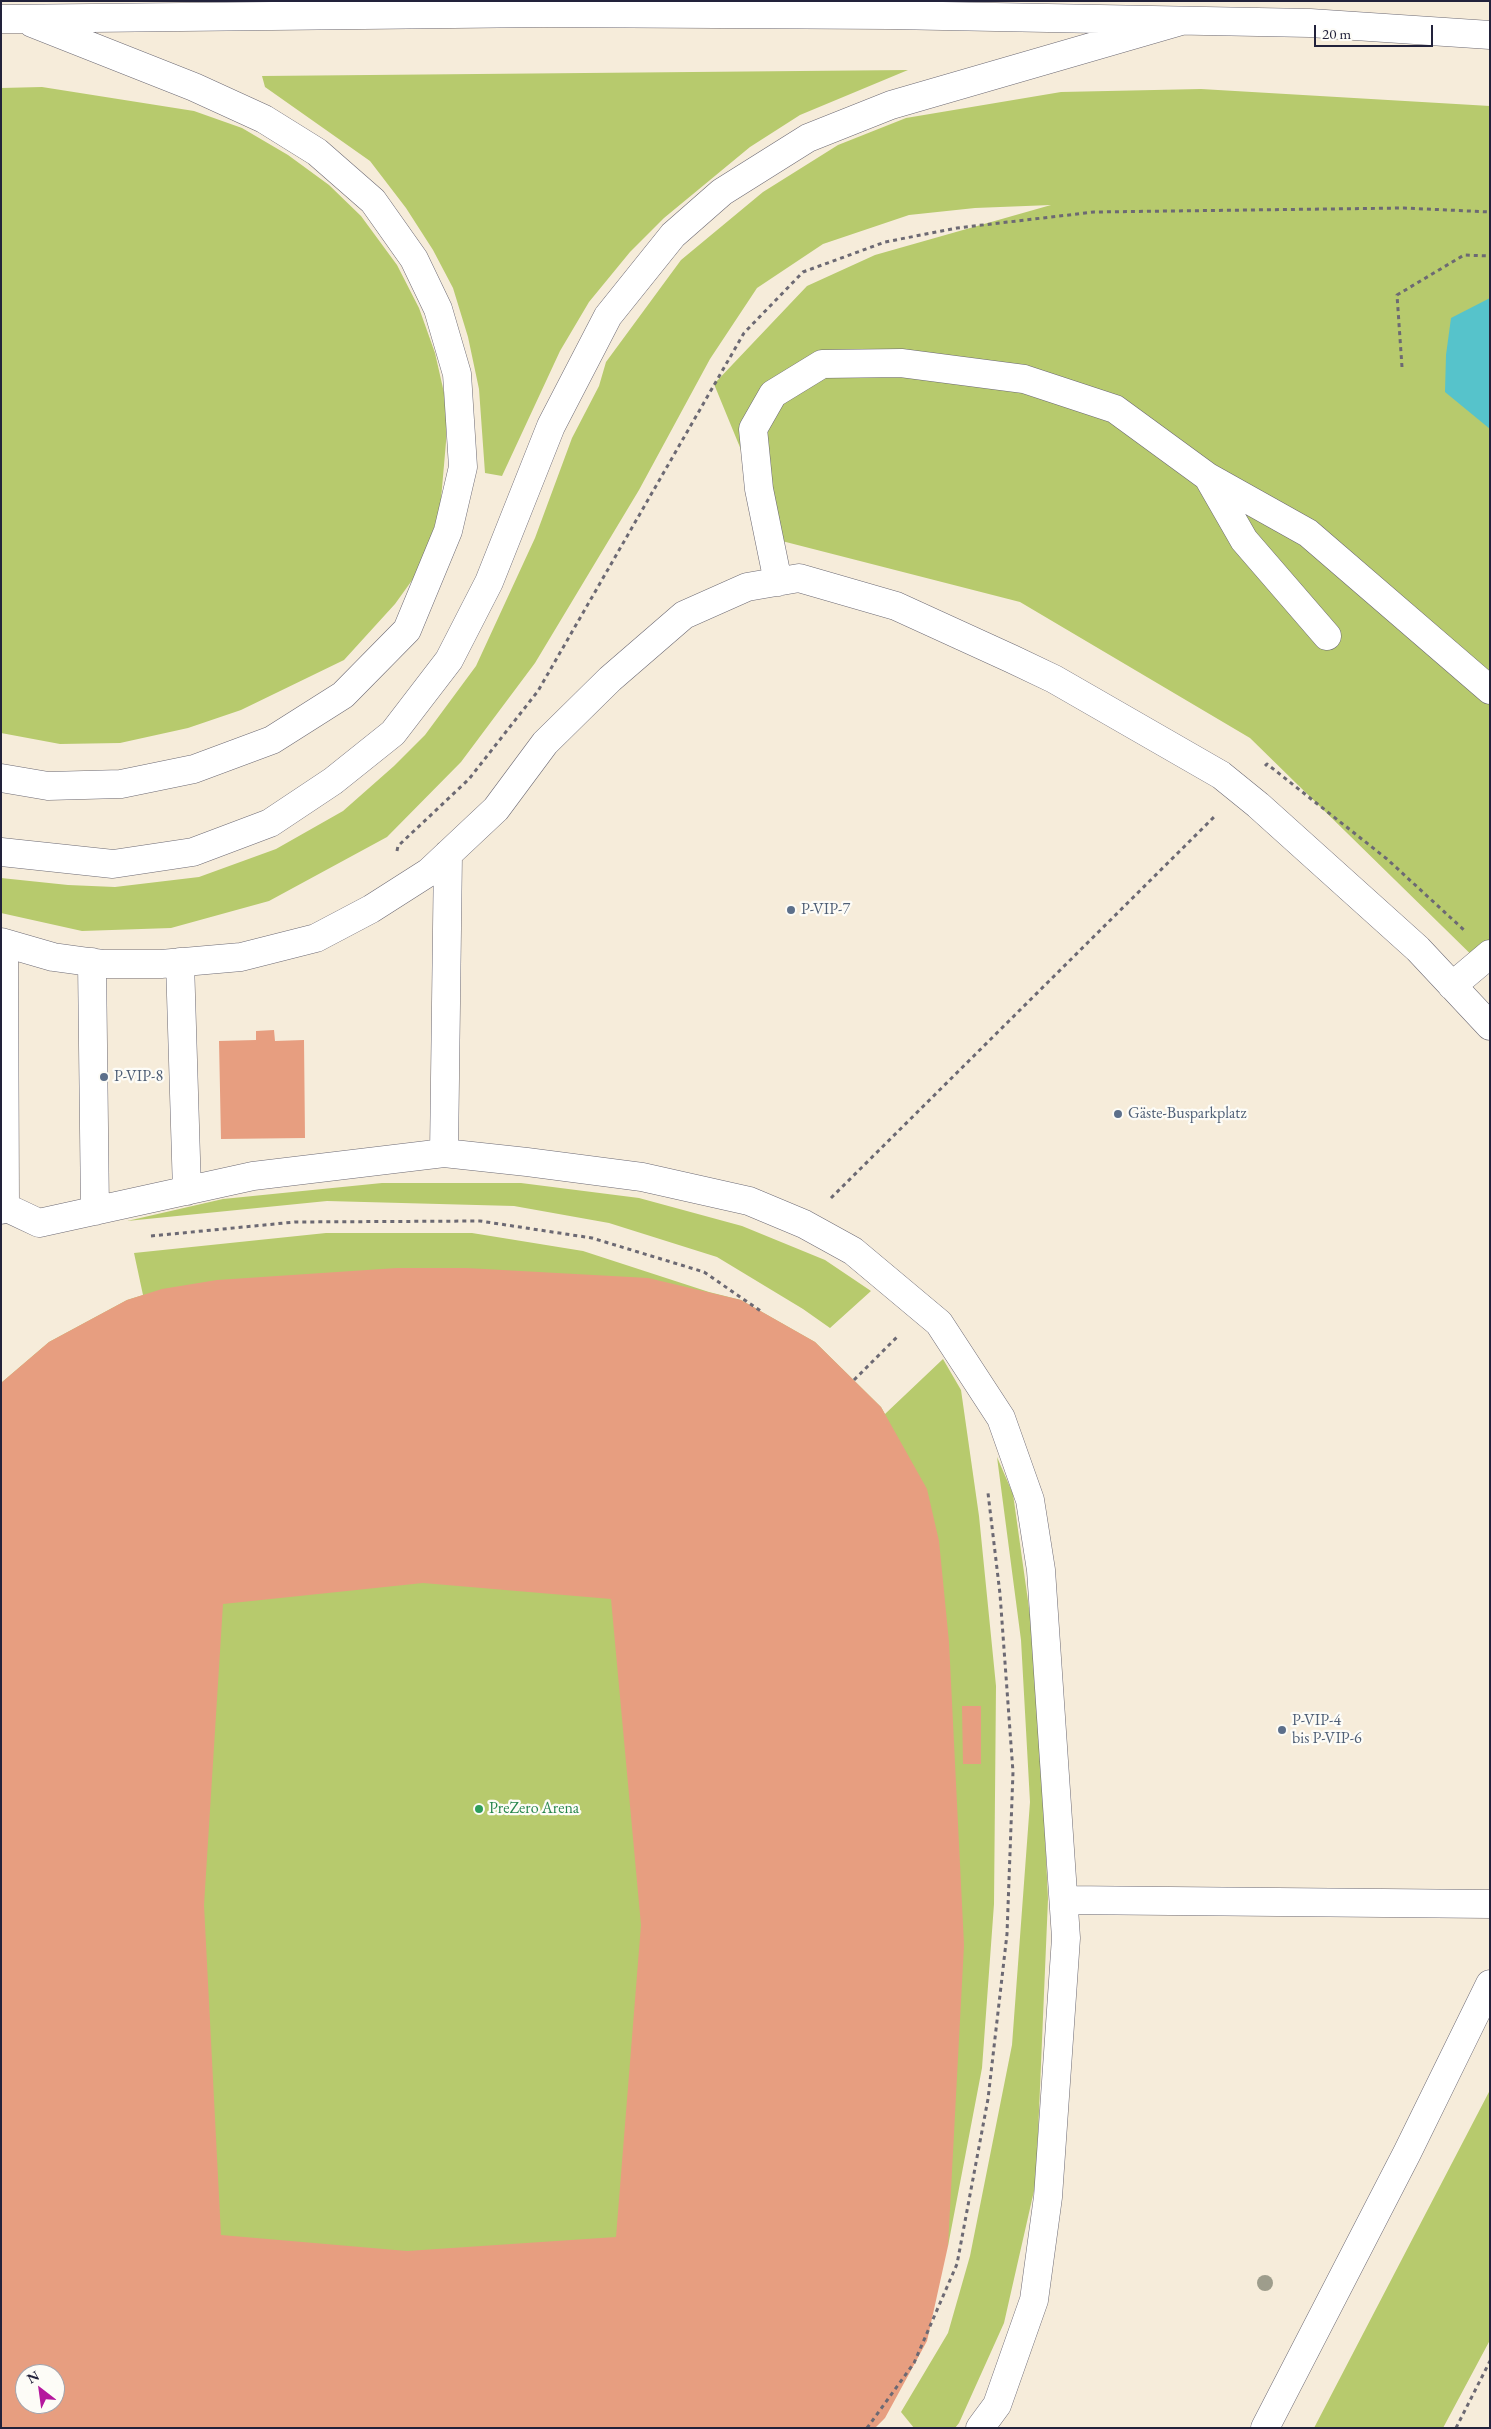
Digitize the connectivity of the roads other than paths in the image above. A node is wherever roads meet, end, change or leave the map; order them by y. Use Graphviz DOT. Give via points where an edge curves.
graph roads {
  1 [pos="10,19"];
  2 [pos="1181,22"];
  3 [pos="1490,35"];
  4 [pos="1208,477"];
  5 [pos="778,582"];
  6 [pos="1327,636"];
  7 [pos="1490,690"];
  8 [pos="1,778"];
  9 [pos="1,852"];
  10 [pos="448,854"];
  11 [pos="3,943"];
  12 [pos="1490,954"];
  13 [pos="92,962"];
  14 [pos="180,962"];
  15 [pos="1452,986"];
  16 [pos="1490,1026"];
  17 [pos="444,1153"];
  18 [pos="187,1190"];
  19 [pos="2,1208"];
  20 [pos="95,1211"];
  21 [pos="1064,1900"];
  22 [pos="1490,1904"];
  23 [pos="1490,1984"];
  24 [pos="980,2428"];
  25 [pos="1265,2428"];
  1 -- 2 [label="main road" via="553,13 890,15"];
  1 -- 8 [label="main road" via="194,87 264,119 317,152 373,200 414,259 438,309 457,374 463,467 448,531 407,630 343,695 272,740 194,769 121,784 48,786"];
  2 -- 3 [label="main road" via="1310,23"];
  2 -- 9 [label="main road" via="891,105 808,138 722,192 673,235 604,324 550,426 489,582 449,660 393,733 333,780 270,823 192,852 113,864"];
  4 -- 5 [label="main road" via="1115,409 1024,380 901,363 822,364 773,394 753,429 759,489"];
  4 -- 6 [label="main road" via="1244,540"];
  4 -- 7 [label="main road" via="1308,533"];
  5 -- 10 [label="main road" via="747,587 684,615 610,679 545,743 496,809"];
  5 -- 15 [label="main road" via="799,578 896,606 1054,679 1221,774 1418,949"];
  10 -- 14 [label="main road" via="429,872 371,909 316,938 241,957"];
  10 -- 17 [label="main road"];
  11 -- 13 [label="main road"];
  11 -- 19 [label="main road"];
  12 -- 15 [label="main road"];
  13 -- 14 [label="main road"];
  13 -- 20 [label="main road"];
  14 -- 18 [label="main road"];
  15 -- 16 [label="main road"];
  17 -- 18 [label="main road" via="253,1176"];
  17 -- 21 [label="main road" via="642,1177 749,1201 804,1224 853,1251 938,1323 1001,1418 1030,1500 1041,1570"];
  18 -- 20 [label="main road"];
  19 -- 20 [label="main road" via="39,1223"];
  21 -- 22 [label="main road"];
  21 -- 24 [label="main road" via="1066,1938 1049,2188 1034,2300 997,2405"];
  23 -- 25 [label="main road"];
}
